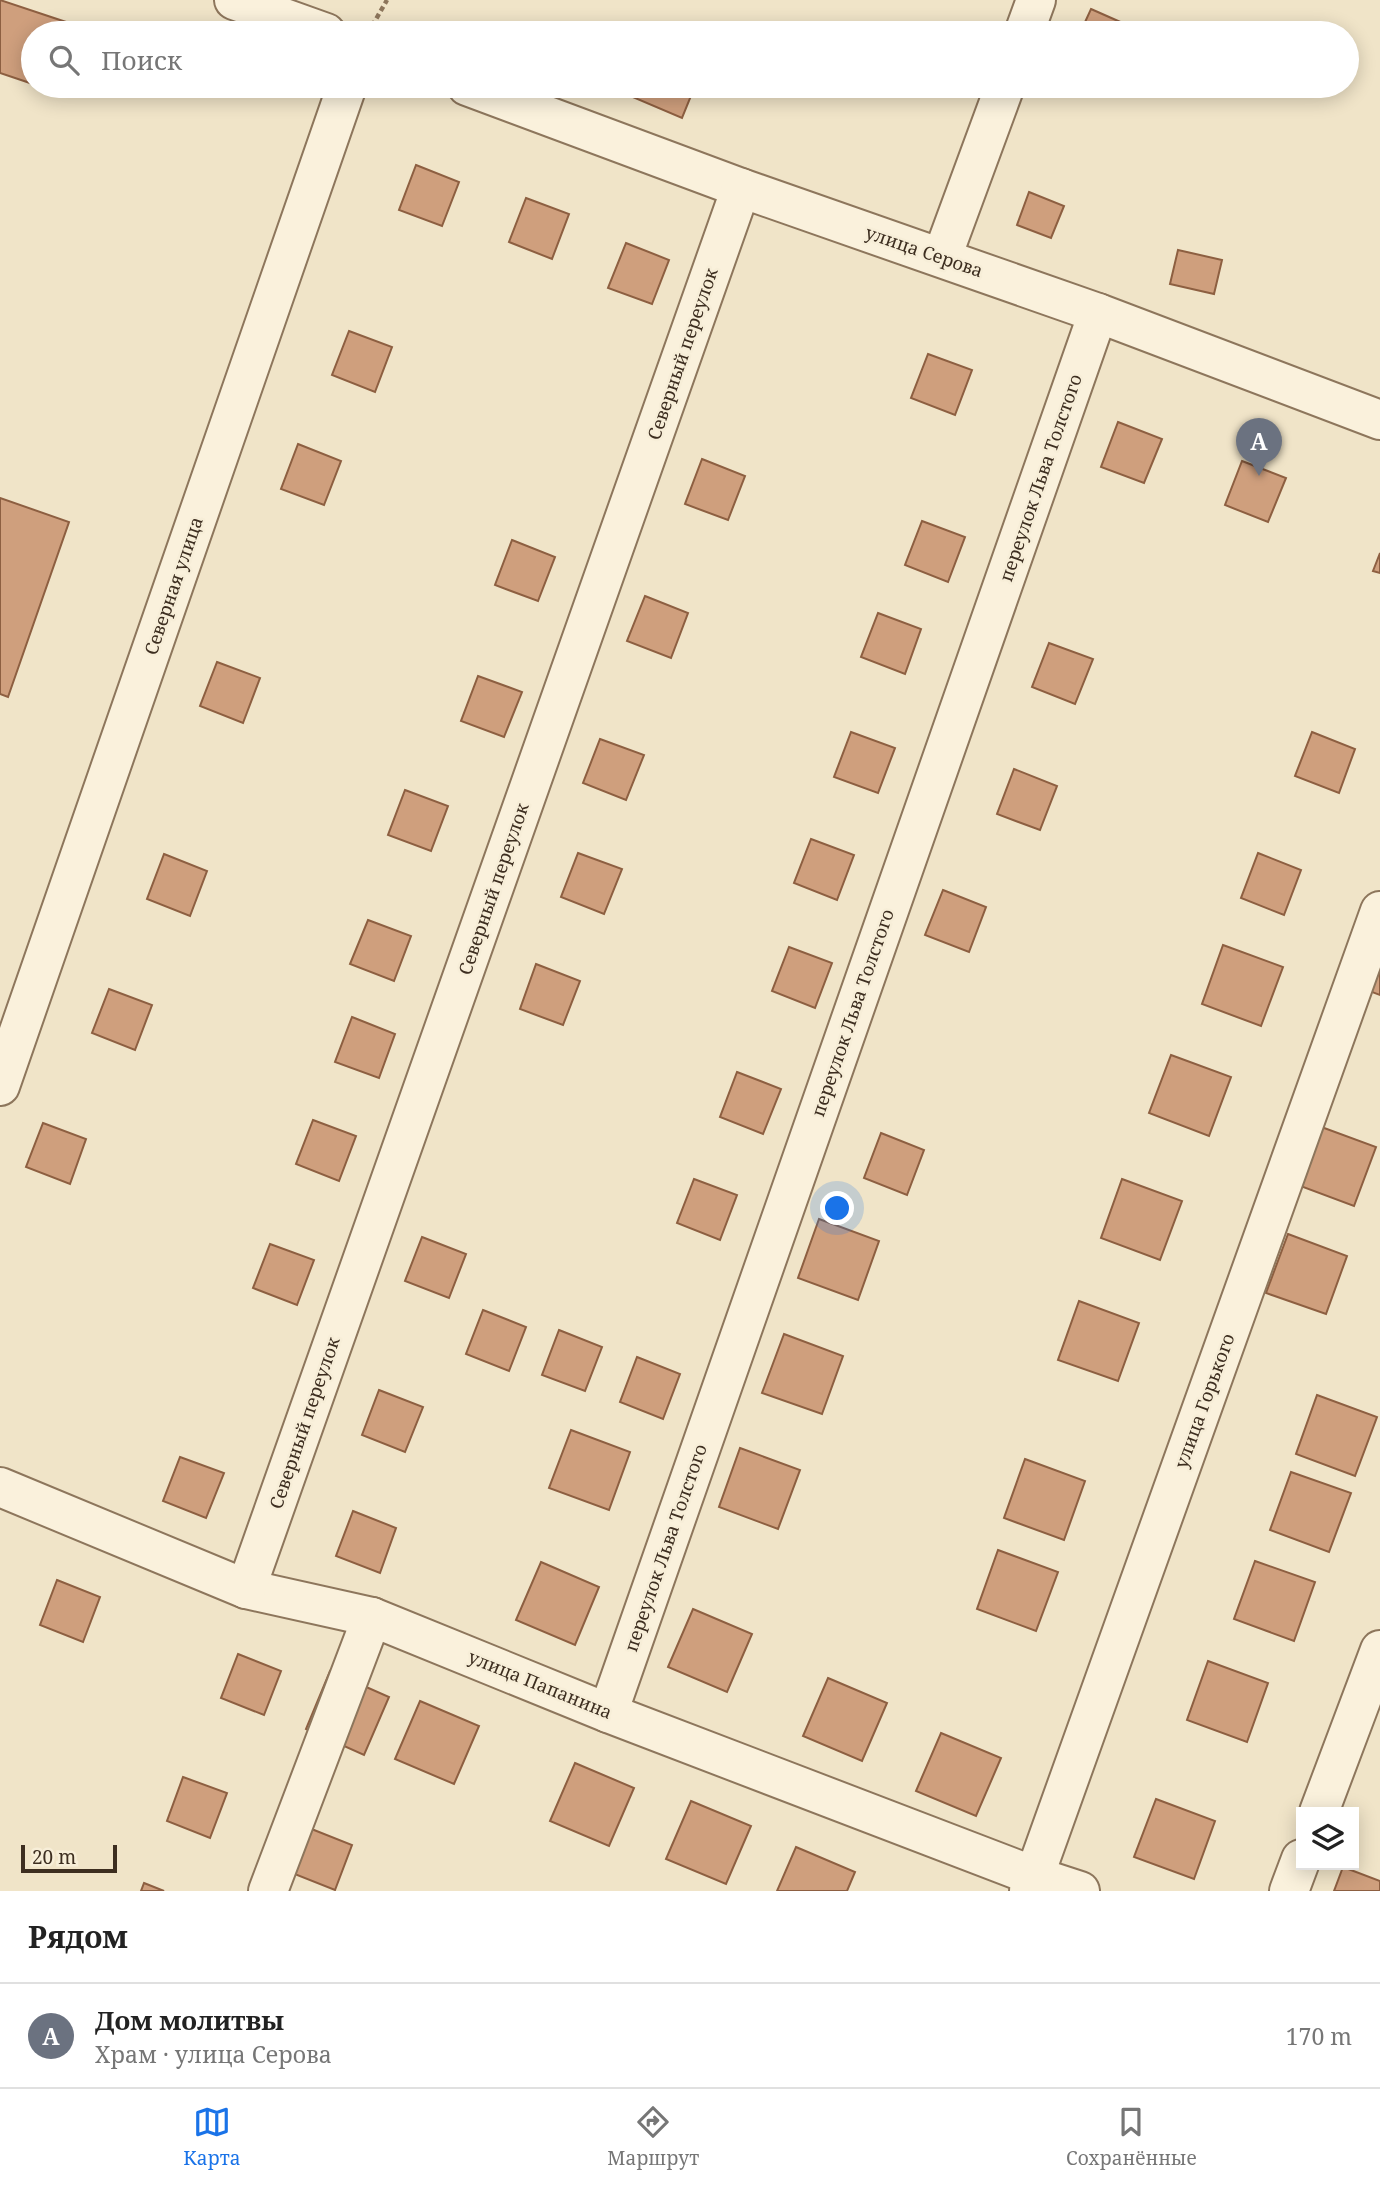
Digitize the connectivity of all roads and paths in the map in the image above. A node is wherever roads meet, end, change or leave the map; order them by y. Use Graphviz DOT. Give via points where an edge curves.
graph roads {
  1 [pos="234,0"];
  2 [pos="387,0"];
  3 [pos="1036,0"];
  4 [pos="293,21"];
  5 [pos="375,21"];
  6 [pos="1028,21"];
  7 [pos="343,98"];
  8 [pos="499,98"];
  9 [pos="1001,98"];
  10 [pos="741,188"];
  11 [pos="942,257"];
  12 [pos="1098,313"];
  13 [pos="1380,420"];
  14 [pos="1380,911"];
  15 [pos="0,1086"];
  16 [pos="0,1487"];
  17 [pos="246,1589"];
  18 [pos="372,1617"];
  19 [pos="1380,1650"];
  20 [pos="608,1713"];
  21 [pos="1321,1807"];
  22 [pos="1297,1870"];
  23 [pos="1032,1884"];
  24 [pos="268,1891"];
  25 [pos="1080,1891"];
  26 [pos="1289,1891"];
  1 -- 4 [label="street"];
  2 -- 5 [label="path"];
  3 -- 6 [label="street"];
  7 -- 15 [label="street, Северная улица"];
  8 -- 10 [label="street, улица Серова"];
  9 -- 11 [label="street"];
  10 -- 11 [label="street, улица Серова"];
  10 -- 17 [label="street, Северный переулок"];
  11 -- 12 [label="street, улица Серова"];
  12 -- 13 [label="street, улица Серова"];
  12 -- 20 [label="street, переулок Льва Толстого"];
  14 -- 23 [label="street, улица Горького"];
  16 -- 17 [label="street, улица Папанина"];
  17 -- 18 [label="street, улица Папанина"];
  18 -- 20 [label="street, улица Папанина"];
  18 -- 24 [label="street"];
  19 -- 21 [label="street"];
  20 -- 23 [label="street, улица Папанина"];
  22 -- 26 [label="street"];
  23 -- 25 [label="street, улица Папанина"];
}
